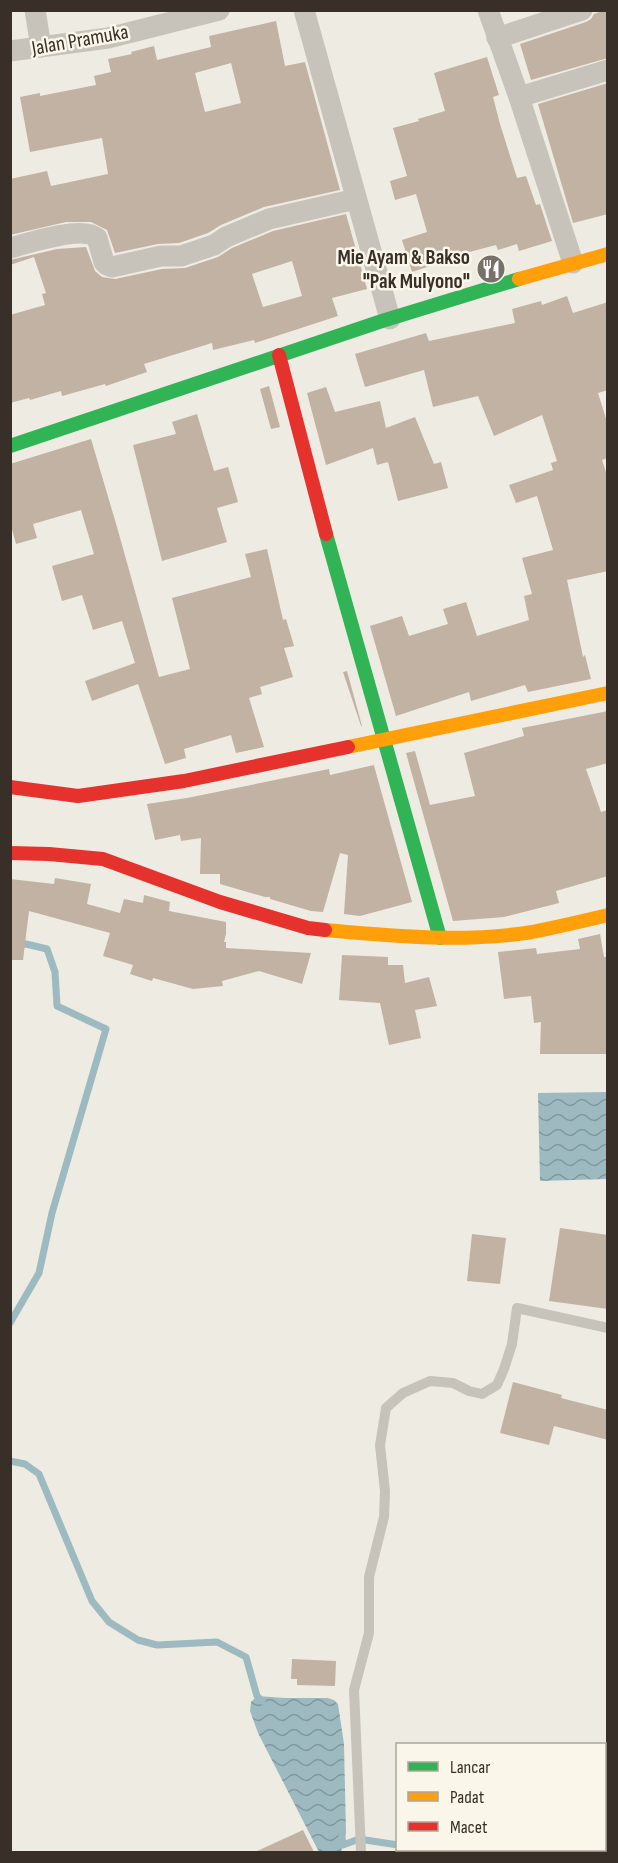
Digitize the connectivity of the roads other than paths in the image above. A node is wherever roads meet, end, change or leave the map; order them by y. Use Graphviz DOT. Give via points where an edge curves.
graph roads {
  1 [pos="35,10"];
  2 [pos="219,10"];
  3 [pos="304,10"];
  4 [pos="488,10"];
  5 [pos="582,10"];
  6 [pos="498,38"];
  7 [pos="41,47"];
  8 [pos="10,51"];
  9 [pos="608,70"];
  10 [pos="519,97"];
  11 [pos="356,199"];
  12 [pos="10,248"];
  13 [pos="608,254"];
  14 [pos="573,263"];
  15 [pos="390,320"];
  16 [pos="279,355"];
  17 [pos="10,446"];
  18 [pos="608,693"];
  19 [pos="385,738"];
  20 [pos="10,787"];
  21 [pos="10,853"];
  22 [pos="608,915"];
  23 [pos="441,938"];
  24 [pos="608,1328"];
  25 [pos="361,1852"];
  1 -- 7 [label="street"];
  2 -- 7 [label="street, Jalan Pramuka" via="108,38"];
  3 -- 11 [label="street"];
  4 -- 6 [label="street"];
  5 -- 6 [label="street"];
  6 -- 10 [label="street"];
  7 -- 8 [label="street, Jalan Pramuka"];
  9 -- 10 [label="street"];
  10 -- 14 [label="street"];
  11 -- 12 [label="street" via="269,219 181,256 161,256 112,267 104,262 97,238 90,234 46,238"];
  11 -- 15 [label="street"];
  13 -- 14 [label="street"];
  14 -- 15 [label="street"];
  15 -- 16 [label="street"];
  16 -- 17 [label="street"];
  16 -- 19 [label="street"];
  18 -- 19 [label="street"];
  19 -- 20 [label="street" via="184,781 78,796"];
  19 -- 23 [label="street"];
  21 -- 23 [label="street" via="103,859 220,902 308,928"];
  22 -- 23 [label="street" via="530,932"];
  24 -- 25 [label="lane" via="517,1308 512,1344 497,1385 482,1394 453,1383 430,1381 402,1393 386,1408 380,1445 384,1517 369,1577 369,1633 354,1690"];
}
